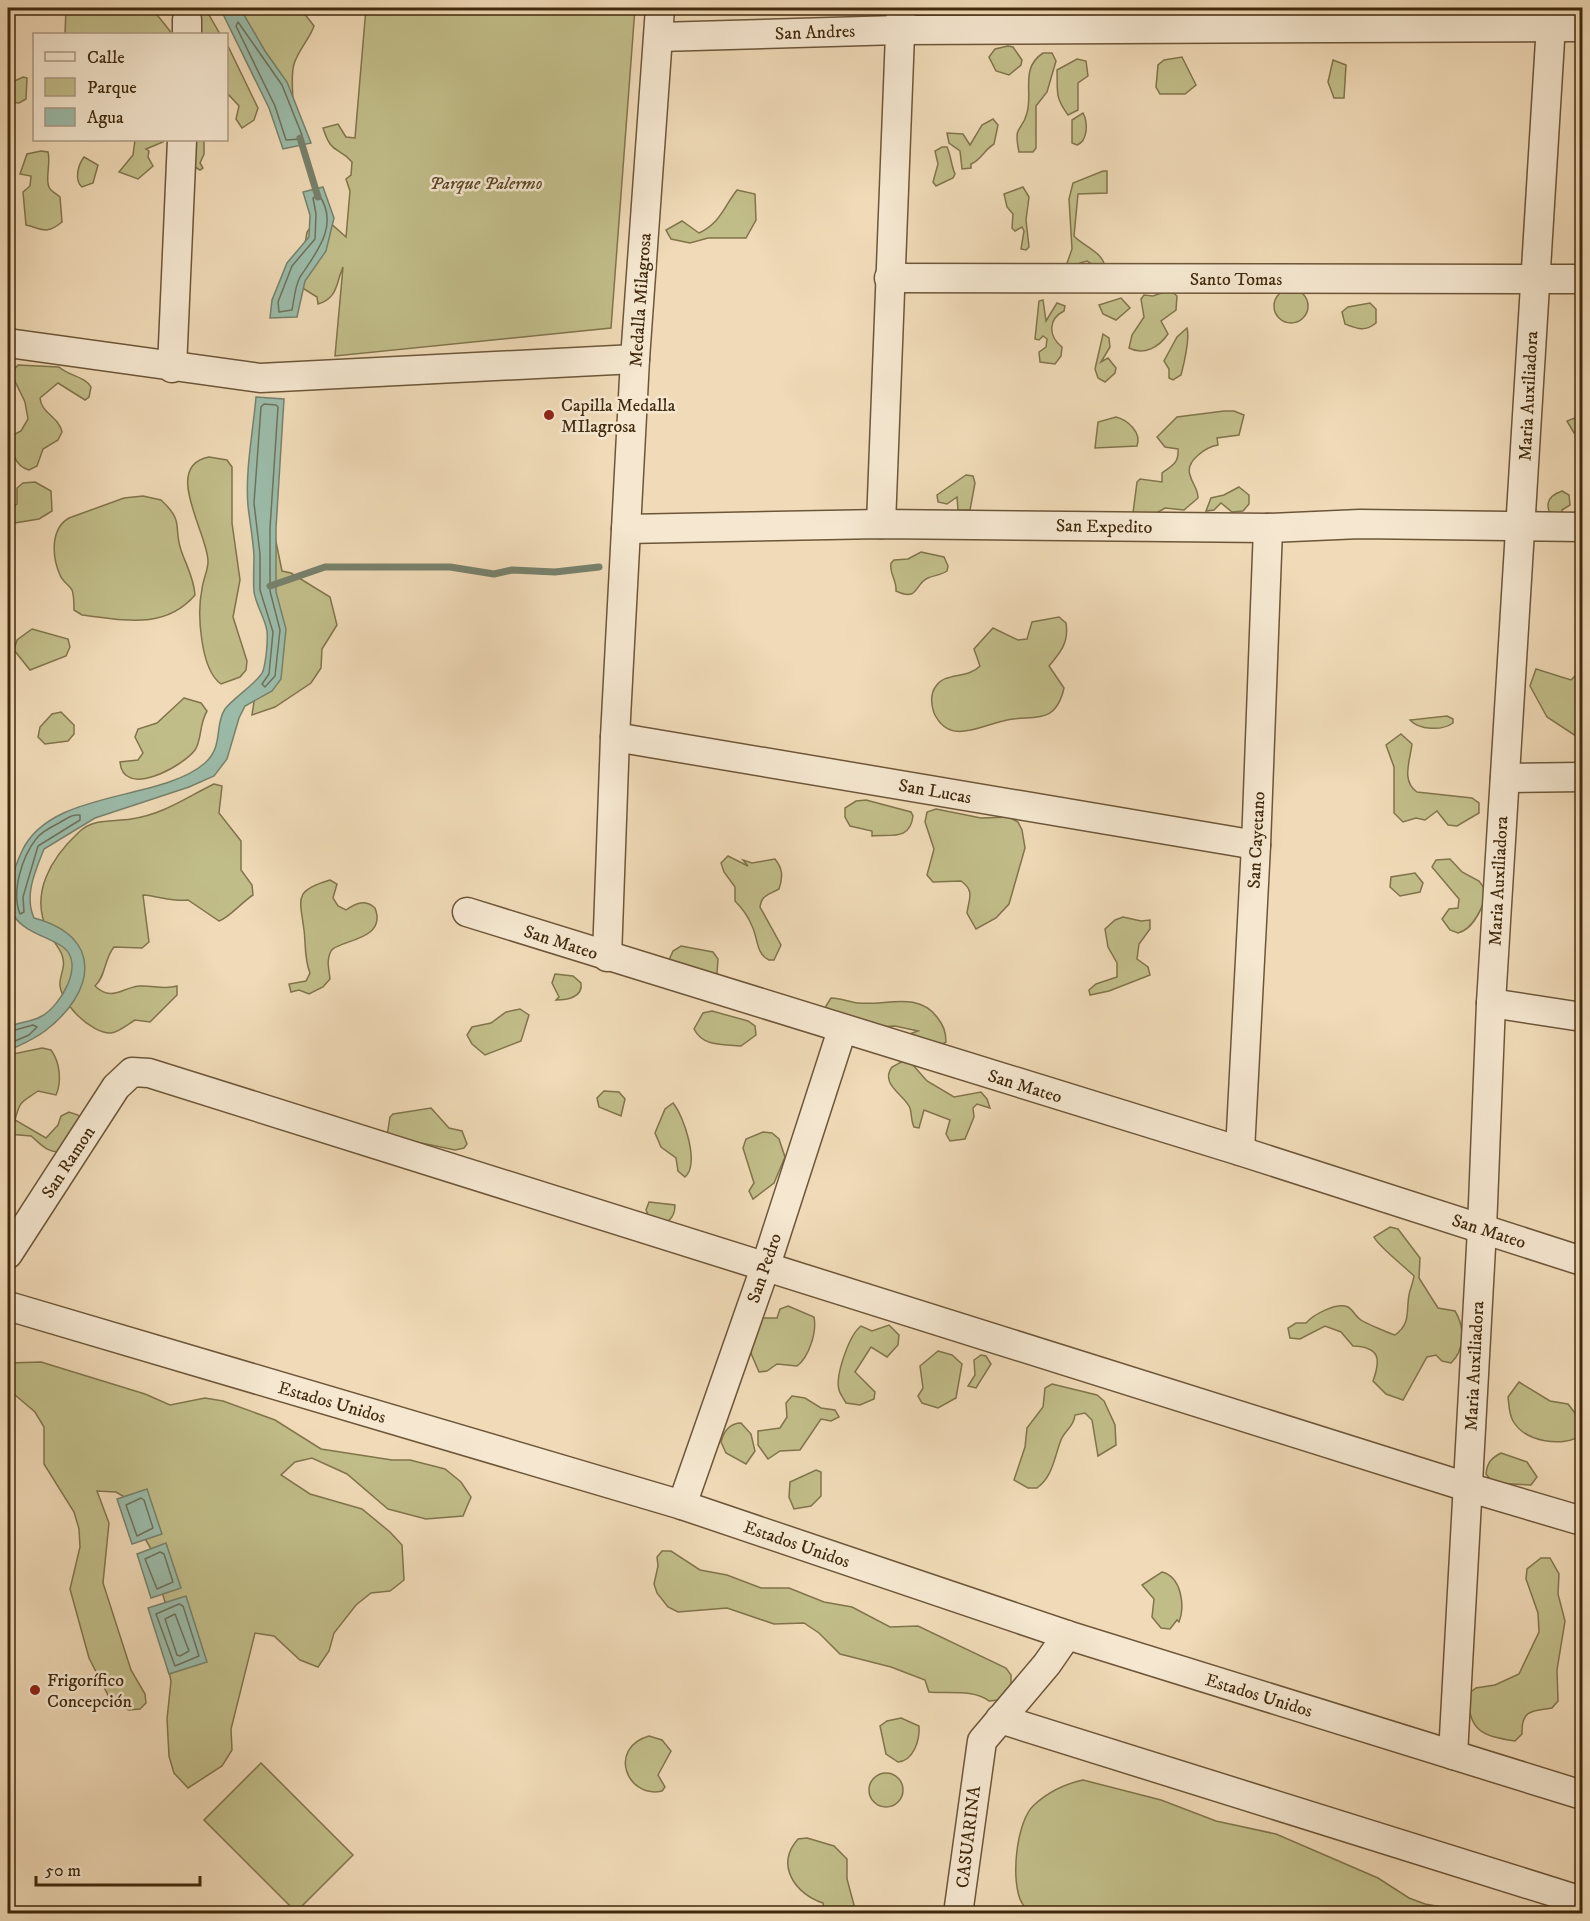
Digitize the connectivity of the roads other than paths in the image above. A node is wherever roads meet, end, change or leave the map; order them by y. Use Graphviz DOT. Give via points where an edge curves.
graph roads {
  1 [pos="660,8"];
  2 [pos="1552,17"];
  3 [pos="900,19"];
  4 [pos="1582,27"];
  5 [pos="659,37"];
  6 [pos="182,141"];
  7 [pos="889,279"];
  8 [pos="1582,279"];
  9 [pos="1535,280"];
  10 [pos="8,343"];
  11 [pos="635,359"];
  12 [pos="172,368"];
  13 [pos="881,524"];
  14 [pos="1582,527"];
  15 [pos="1268,528"];
  16 [pos="1520,528"];
  17 [pos="626,529"];
  18 [pos="615,737"];
  19 [pos="1582,777"];
  20 [pos="1504,778"];
  21 [pos="1256,845"];
  22 [pos="467,912"];
  23 [pos="607,957"];
  24 [pos="1491,1003"];
  25 [pos="1582,1017"];
  26 [pos="842,1029"];
  27 [pos="1240,1151"];
  28 [pos="1482,1229"];
  29 [pos="8,1254"];
  30 [pos="1582,1261"];
  31 [pos="766,1265"];
  32 [pos="8,1306"];
  33 [pos="1467,1487"];
  34 [pos="682,1505"];
  35 [pos="1582,1521"];
  36 [pos="1067,1635"];
  37 [pos="1000,1719"];
  38 [pos="1454,1755"];
  39 [pos="1582,1795"];
  40 [pos="1582,1901"];
  41 [pos="958,1914"];
  1 -- 5 [label="street, Medalla Milagrosa"];
  2 -- 3 [label="street, San Andres"];
  2 -- 4 [label="street, San Andres"];
  2 -- 9 [label="street, Maria Auxiliadora"];
  3 -- 5 [label="street, San Andres"];
  3 -- 7 [label="street"];
  5 -- 11 [label="street, Medalla Milagrosa"];
  6 -- 12 [label="street"];
  7 -- 9 [label="street, Santo Tomas"];
  7 -- 13 [label="street"];
  8 -- 9 [label="street, Santo Tomas"];
  9 -- 16 [label="street, Maria Auxiliadora"];
  10 -- 12 [label="street"];
  11 -- 12 [label="street" via="296,378"];
  11 -- 17 [label="street, Medalla Milagrosa"];
  13 -- 15 [label="street, San Expedito"];
  13 -- 17 [label="street, San Expedito"];
  14 -- 16 [label="street, San Expedito"];
  15 -- 16 [label="street, San Expedito" via="1360,524"];
  15 -- 21 [label="street, San Cayetano"];
  16 -- 20 [label="street, Maria Auxiliadora"];
  17 -- 18 [label="street, Medalla Milagrosa"];
  18 -- 21 [label="street, San Lucas"];
  18 -- 23 [label="street, Medalla Milagrosa"];
  19 -- 20 [label="street"];
  20 -- 24 [label="street, Maria Auxiliadora"];
  21 -- 27 [label="street, San Cayetano"];
  22 -- 23 [label="street, San Mateo"];
  23 -- 26 [label="street, San Mateo"];
  24 -- 25 [label="street"];
  24 -- 28 [label="street, Maria Auxiliadora"];
  26 -- 27 [label="street, San Mateo"];
  26 -- 31 [label="street, San Pedro"];
  27 -- 28 [label="street, San Mateo"];
  28 -- 30 [label="street, San Mateo"];
  28 -- 33 [label="street, Maria Auxiliadora"];
  29 -- 31 [label="street, San Ramon" via="116,1087 132,1072 149,1073"];
  31 -- 33 [label="street"];
  31 -- 34 [label="street, San Pedro"];
  32 -- 34 [label="street, Estados Unidos"];
  33 -- 35 [label="street"];
  33 -- 38 [label="street, Maria Auxiliadora"];
  34 -- 36 [label="street, Estados Unidos"];
  36 -- 37 [label="street, CASUARINA"];
  36 -- 38 [label="street, Estados Unidos"];
  37 -- 40 [label="street"];
  37 -- 41 [label="street, CASUARINA" via="982,1741 977,1760"];
  38 -- 39 [label="street, Estados Unidos"];
}
